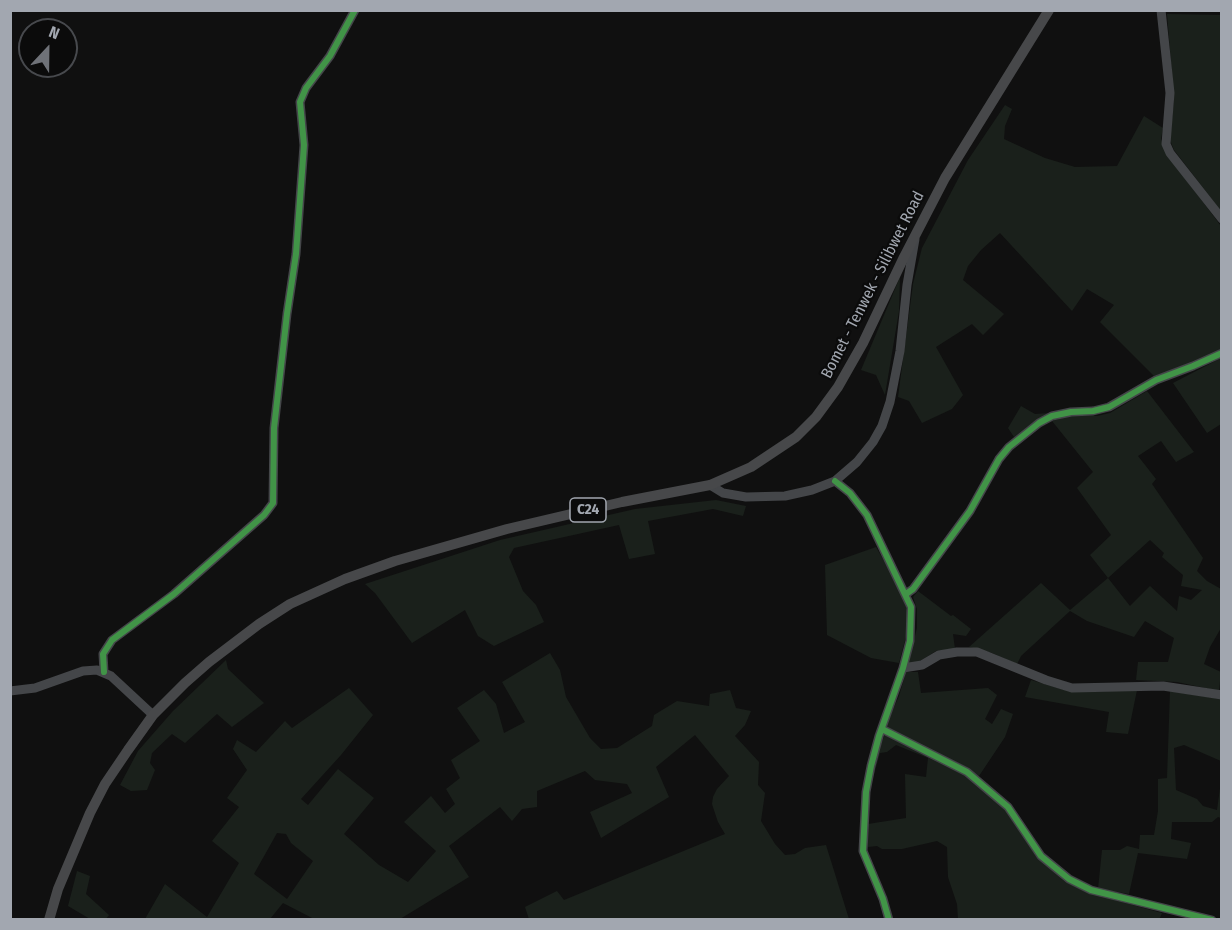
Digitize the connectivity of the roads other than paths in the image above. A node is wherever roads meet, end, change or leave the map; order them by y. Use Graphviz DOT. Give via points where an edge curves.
graph roads {
  1 [pos="356,10"];
  2 [pos="1049,10"];
  3 [pos="1161,10"];
  4 [pos="1221,219"];
  5 [pos="917,231"];
  6 [pos="1221,353"];
  7 [pos="835,481"];
  8 [pos="710,484"];
  9 [pos="906,594"];
  10 [pos="903,668"];
  11 [pos="104,672"];
  12 [pos="10,691"];
  13 [pos="1221,695"];
  14 [pos="153,715"];
  15 [pos="882,729"];
  16 [pos="49,920"];
  17 [pos="889,920"];
  18 [pos="1212,920"];
  1 -- 11 [label="street" via="300,102 304,145 296,254 274,428 273,503 174,594 112,640 103,654"];
  2 -- 5 [label="main road, Bomet - Tenwek - Silibwet Road / C24" via="958,155"];
  3 -- 4 [label="street" via="1170,93 1166,144"];
  5 -- 7 [label="street" via="890,402 873,442"];
  5 -- 8 [label="main road, Bomet - Tenwek - Silibwet Road / C24" via="864,343 827,403 784,447 751,467"];
  6 -- 9 [label="street" via="1156,380 1109,407 1052,416 1039,423 999,459 970,511"];
  7 -- 8 [label="street" via="785,496 746,497 723,493"];
  7 -- 9 [label="street" via="867,515"];
  8 -- 14 [label="main road, Bomet - Tenwek - Silibwet Road / C24" via="474,537 345,579 290,604 259,624 209,662"];
  9 -- 10 [label="street" via="912,607 912,621"];
  10 -- 13 [label="street" via="922,665 939,655 976,652 1072,688 1163,686"];
  10 -- 15 [label="street"];
  11 -- 12 [label="street" via="83,671 50,684"];
  11 -- 14 [label="street"];
  14 -- 16 [label="main road, Bomet - Tenwek - Silibwet Road / C24" via="105,784 90,813"];
  15 -- 17 [label="street" via="866,792 863,850"];
  15 -- 18 [label="street" via="967,772 1008,807 1041,856 1069,879 1091,890"];
}
